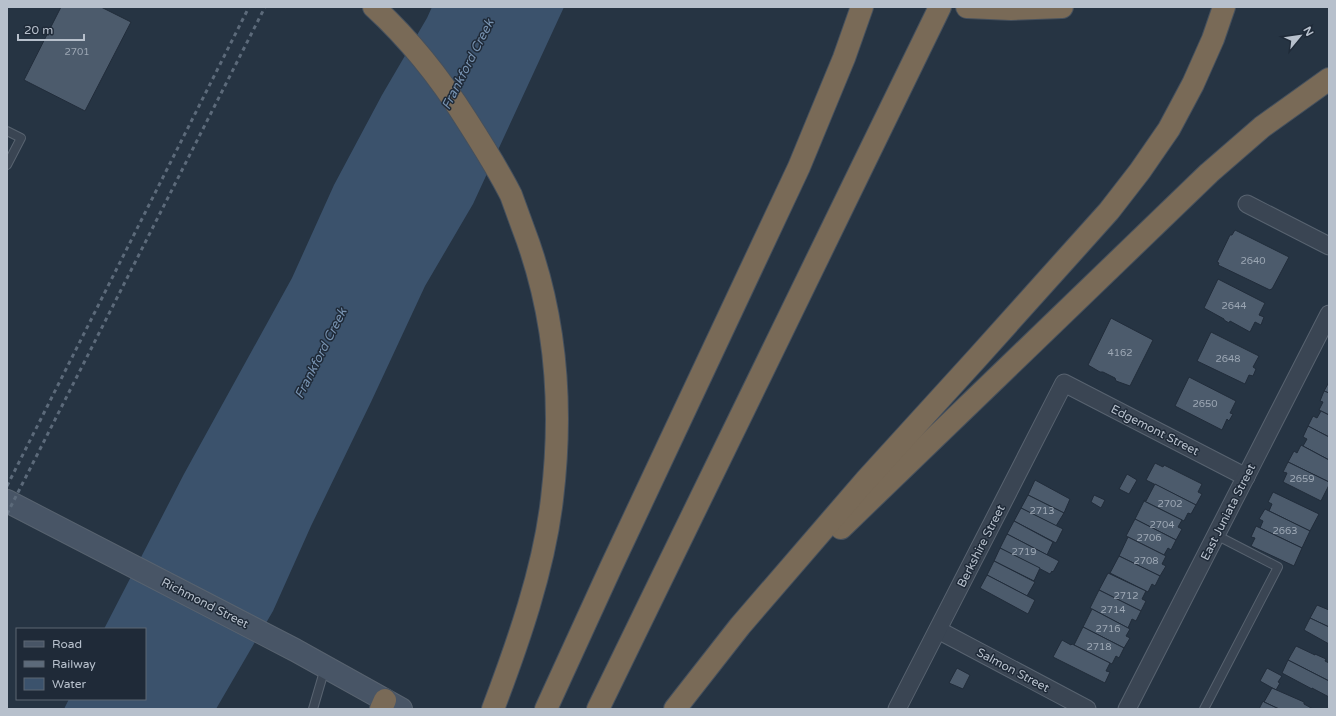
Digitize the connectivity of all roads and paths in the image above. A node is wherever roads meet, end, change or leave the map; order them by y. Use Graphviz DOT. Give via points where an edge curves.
graph roads {
  1 [pos="374,7"];
  2 [pos="862,7"];
  3 [pos="940,7"];
  4 [pos="967,7"];
  5 [pos="1062,7"];
  6 [pos="1224,7"];
  7 [pos="1329,79"];
  8 [pos="7,131"];
  9 [pos="7,165"];
  10 [pos="1247,204"];
  11 [pos="1329,246"];
  12 [pos="1329,314"];
  13 [pos="1064,383"];
  14 [pos="1246,477"];
  15 [pos="7,501"];
  16 [pos="1216,535"];
  17 [pos="740,626"];
  18 [pos="938,630"];
  19 [pos="325,667"];
  20 [pos="389,706"];
  21 [pos="493,708"];
  22 [pos="312,709"];
  23 [pos="546,709"];
  24 [pos="598,709"];
  25 [pos="675,709"];
  26 [pos="897,709"];
  27 [pos="1088,709"];
  28 [pos="1127,709"];
  29 [pos="1204,709"];
  1 -- 21 [label="highway" via="392,23 427,63 486,149 511,196 529,244 543,291 552,339 557,389 558,442 552,501 542,558"];
  2 -- 23 [label="highway" via="799,167"];
  3 -- 24 [label="highway"];
  4 -- 5 [label="highway"];
  6 -- 17 [label="highway" via="1193,84 1169,129 1109,211 866,480"];
  7 -- 17 [label="highway" via="1262,127 1209,173"];
  8 -- 9 [label="lane" via="21,138"];
  10 -- 11 [label="street"];
  12 -- 14 [label="street, East Juniata Street"];
  13 -- 14 [label="street, Edgemont Street"];
  13 -- 18 [label="street, Berkshire Street"];
  14 -- 16 [label="street, East Juniata Street"];
  15 -- 19 [label="main road, Richmond Street"];
  16 -- 28 [label="street, East Juniata Street"];
  16 -- 29 [label="lane" via="1278,567"];
  17 -- 25 [label="highway"];
  18 -- 26 [label="street, Berkshire Street"];
  18 -- 27 [label="street, Salmon Street"];
  19 -- 20 [label="main road, Richmond Street"];
  19 -- 22 [label="lane"];
}
